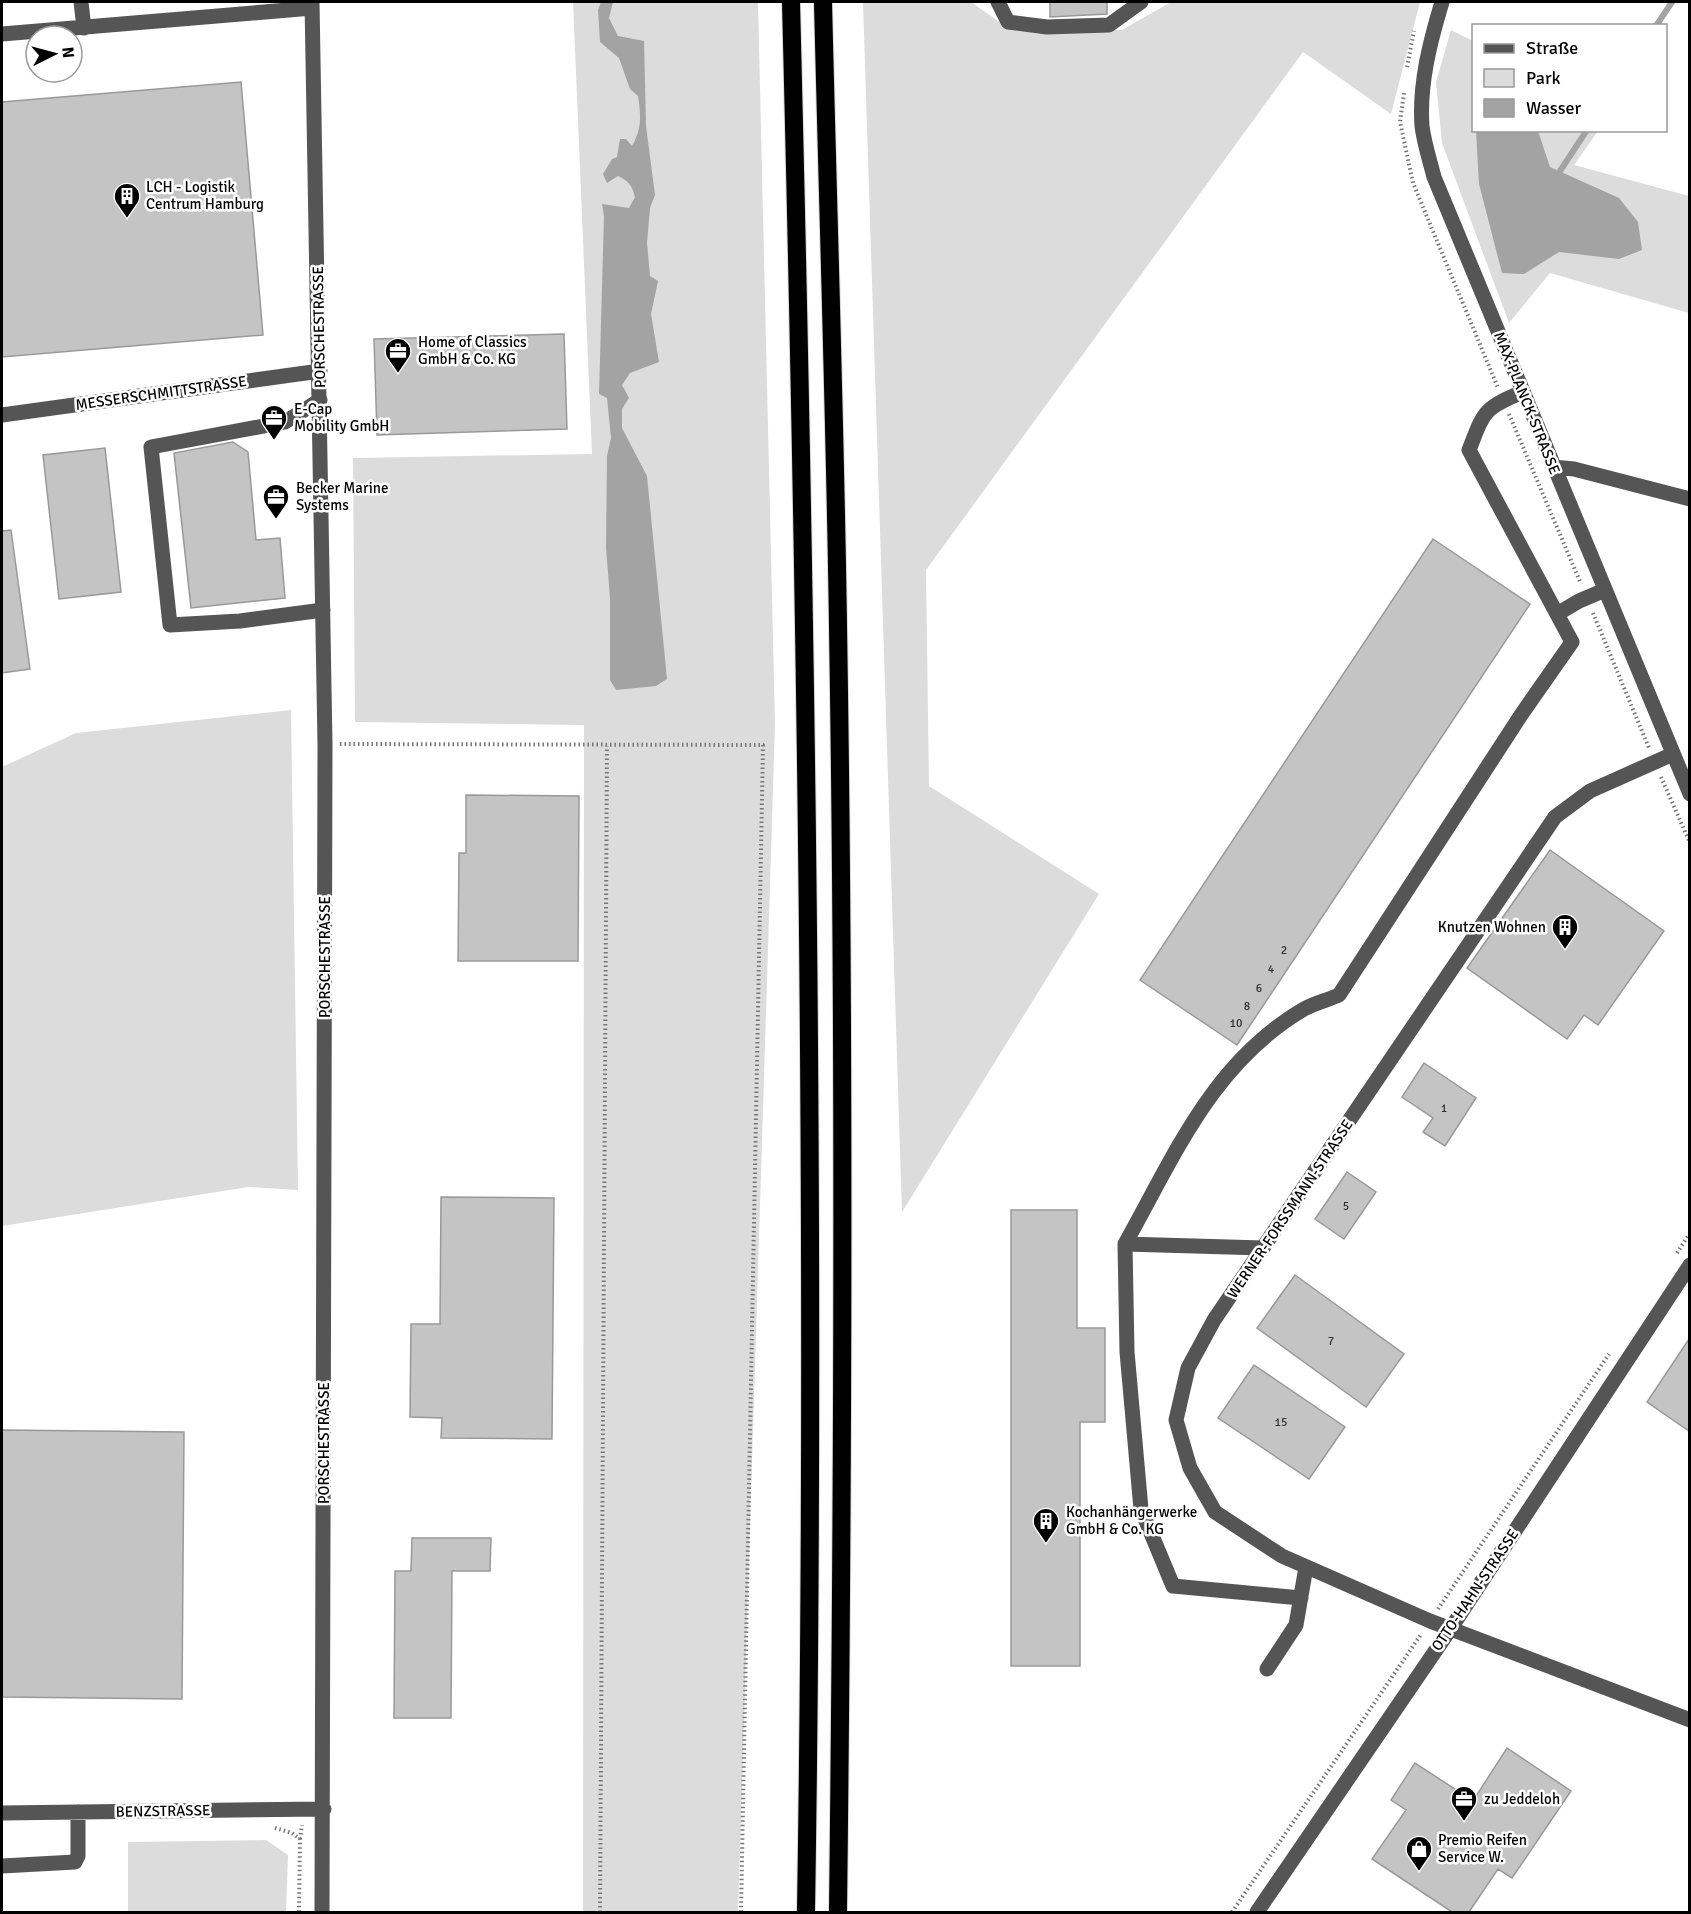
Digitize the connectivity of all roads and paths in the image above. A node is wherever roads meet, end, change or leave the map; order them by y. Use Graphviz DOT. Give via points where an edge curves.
graph roads {
  1 [pos="81,2"];
  2 [pos="791,2"];
  3 [pos="823,2"];
  4 [pos="998,2"];
  5 [pos="1141,2"];
  6 [pos="1442,2"];
  7 [pos="312,5"];
  8 [pos="84,24"];
  9 [pos="84,27"];
  10 [pos="24,32"];
  11 [pos="2,34"];
  12 [pos="320,371"];
  13 [pos="1523,392"];
  14 [pos="320,400"];
  15 [pos="2,415"];
  16 [pos="1554,467"];
  17 [pos="1689,499"];
  18 [pos="1605,590"];
  19 [pos="323,610"];
  20 [pos="1557,614"];
  21 [pos="325,744"];
  22 [pos="607,746"];
  23 [pos="1673,754"];
  24 [pos="1689,794"];
  25 [pos="1689,1233"];
  26 [pos="1125,1244"];
  27 [pos="1263,1248"];
  28 [pos="1676,1253"];
  29 [pos="1689,1265"];
  30 [pos="1610,1353"];
  31 [pos="1306,1567"];
  32 [pos="1300,1598"];
  33 [pos="1430,1621"];
  34 [pos="1451,1628"];
  35 [pos="1267,1669"];
  36 [pos="1689,1720"];
  37 [pos="324,1809"];
  38 [pos="78,1812"];
  39 [pos="2,1813"];
  40 [pos="268,1826"];
  41 [pos="2,1866"];
  42 [pos="299,1912"];
  43 [pos="322,1912"];
  44 [pos="600,1912"];
  45 [pos="741,1912"];
  46 [pos="806,1912"];
  47 [pos="838,1912"];
  48 [pos="1232,1912"];
  49 [pos="1257,1912"];
  1 -- 8 [label="street"];
  2 -- 46 [label="highway" via="810,1048 811,1593"];
  3 -- 47 [label="highway" via="841,932 843,1280"];
  4 -- 5 [label="street" via="1008,22 1047,27 1109,25"];
  6 -- 13 [label="street, MAX-PLANCK-STRASSE" via="1429,45 1422,127 1434,177"];
  7 -- 9 [label="street"];
  7 -- 12 [label="street, PORSCHESTRASSE"];
  10 -- 11 [label="street"];
  12 -- 14 [label="street, PORSCHESTRASSE"];
  12 -- 15 [label="street, MESSERSCHMITTSTRASSE"];
  13 -- 16 [label="street, MAX-PLANCK-STRASSE"];
  13 -- 20 [label="street" via="1483,413 1469,450"];
  14 -- 19 [label="street, PORSCHESTRASSE"];
  14 -- 19 [label="street" via="285,422 151,447 170,625"];
  16 -- 17 [label="street"];
  16 -- 18 [label="street, MAX-PLANCK-STRASSE"];
  18 -- 20 [label="street"];
  18 -- 23 [label="street, MAX-PLANCK-STRASSE"];
  19 -- 21 [label="street, PORSCHESTRASSE"];
  20 -- 26 [label="street" via="1572,642 1339,995 1305,1008 1230,1068 1205,1100"];
  21 -- 22 [label="path"];
  21 -- 37 [label="street, PORSCHESTRASSE"];
  22 -- 44 [label="path"];
  22 -- 45 [label="path" via="763,745"];
  23 -- 24 [label="street, MAX-PLANCK-STRASSE"];
  23 -- 27 [label="street, WERNER-FORSSMANN-STRASSE" via="1590,791 1555,817"];
  25 -- 28 [label="path"];
  26 -- 27 [label="street"];
  26 -- 32 [label="street" via="1127,1352 1141,1509 1173,1586"];
  27 -- 31 [label="street, WERNER-FORSSMANN-STRASSE" via="1214,1320 1188,1368 1176,1420 1190,1468 1215,1512 1282,1556"];
  29 -- 34 [label="street, OTTO-HAHN-STRASSE"];
  30 -- 33 [label="path"];
  31 -- 32 [label="street"];
  31 -- 33 [label="street, WERNER-FORSSMANN-STRASSE"];
  32 -- 35 [label="street" via="1296,1625"];
  33 -- 34 [label="street, WERNER-FORSSMANN-STRASSE"];
  33 -- 48 [label="path"];
  34 -- 36 [label="street, WERNER-FORSSMANN-STRASSE"];
  34 -- 49 [label="street, OTTO-HAHN-STRASSE"];
  37 -- 38 [label="street, BENZSTRASSE"];
  37 -- 43 [label="street, PORSCHESTRASSE"];
  38 -- 39 [label="street, BENZSTRASSE"];
  38 -- 41 [label="street" via="75,1862"];
  40 -- 42 [label="path" via="300,1839"];
}
